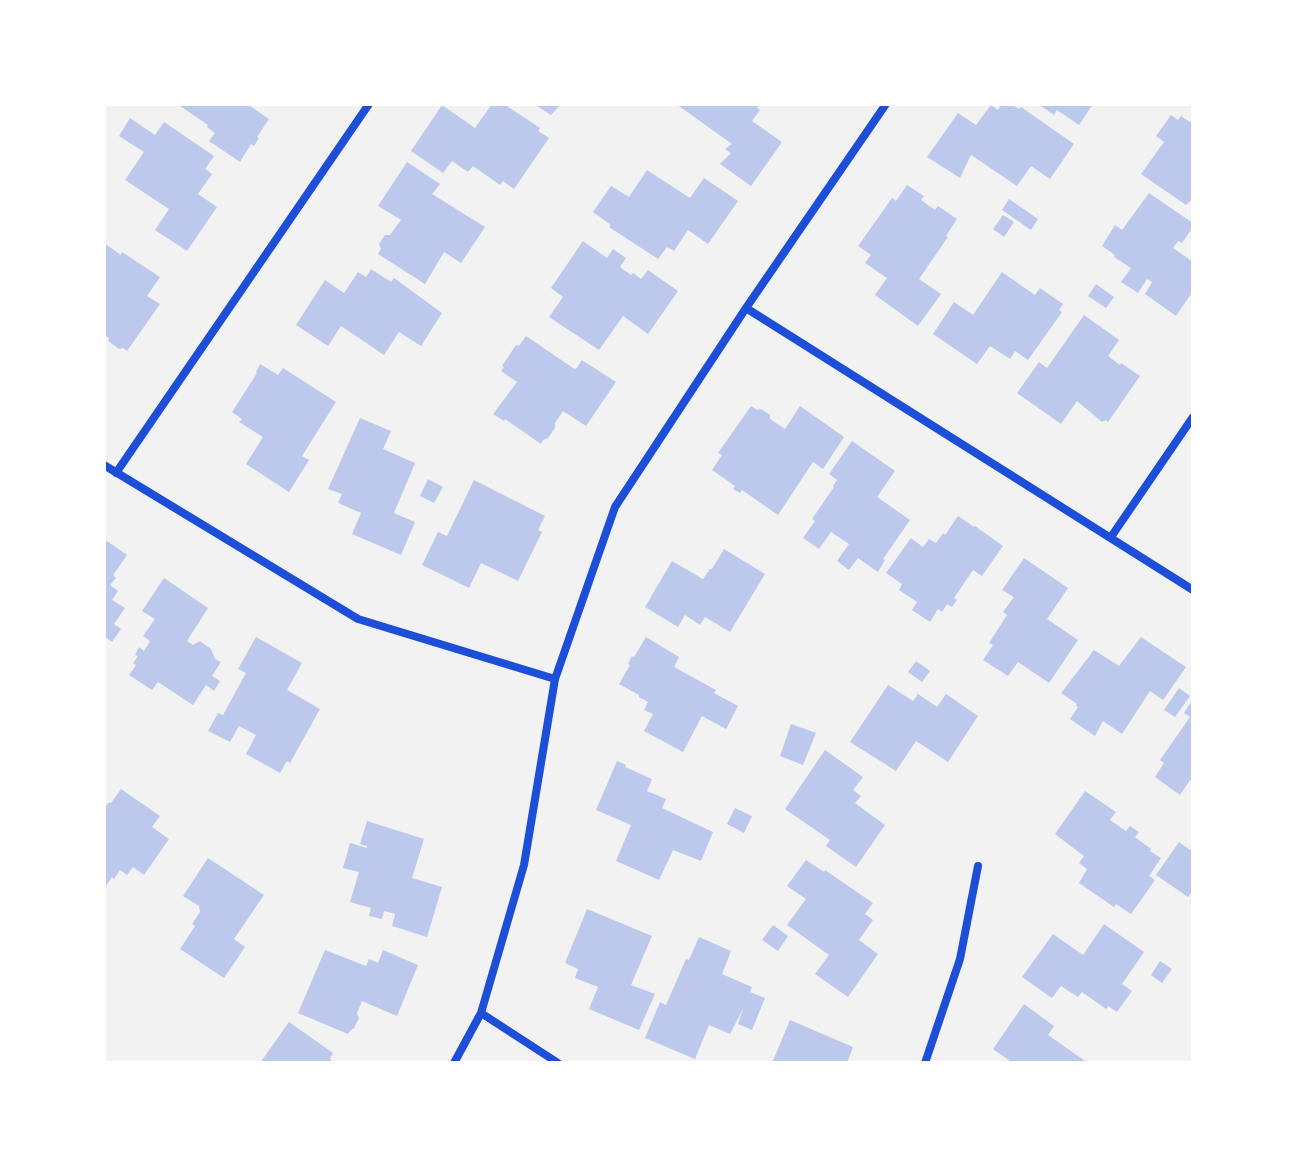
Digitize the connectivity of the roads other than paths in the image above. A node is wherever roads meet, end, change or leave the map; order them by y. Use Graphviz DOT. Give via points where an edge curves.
graph roads {
  1 [pos="369,104"];
  2 [pos="886,104"];
  3 [pos="746,308"];
  4 [pos="1193,417"];
  5 [pos="104,465"];
  6 [pos="116,473"];
  7 [pos="1111,537"];
  8 [pos="1193,590"];
  9 [pos="555,679"];
  10 [pos="978,866"];
  11 [pos="481,1013"];
  12 [pos="454,1063"];
  13 [pos="558,1063"];
  14 [pos="925,1063"];
  1 -- 6 [label="street"];
  2 -- 3 [label="street"];
  3 -- 7 [label="street"];
  3 -- 9 [label="street" via="615,507"];
  4 -- 7 [label="street"];
  5 -- 6 [label="street"];
  6 -- 9 [label="street" via="358,619"];
  7 -- 8 [label="street"];
  9 -- 11 [label="street" via="524,865"];
  10 -- 14 [label="street" via="960,959"];
  11 -- 12 [label="street"];
  11 -- 13 [label="street"];
}
